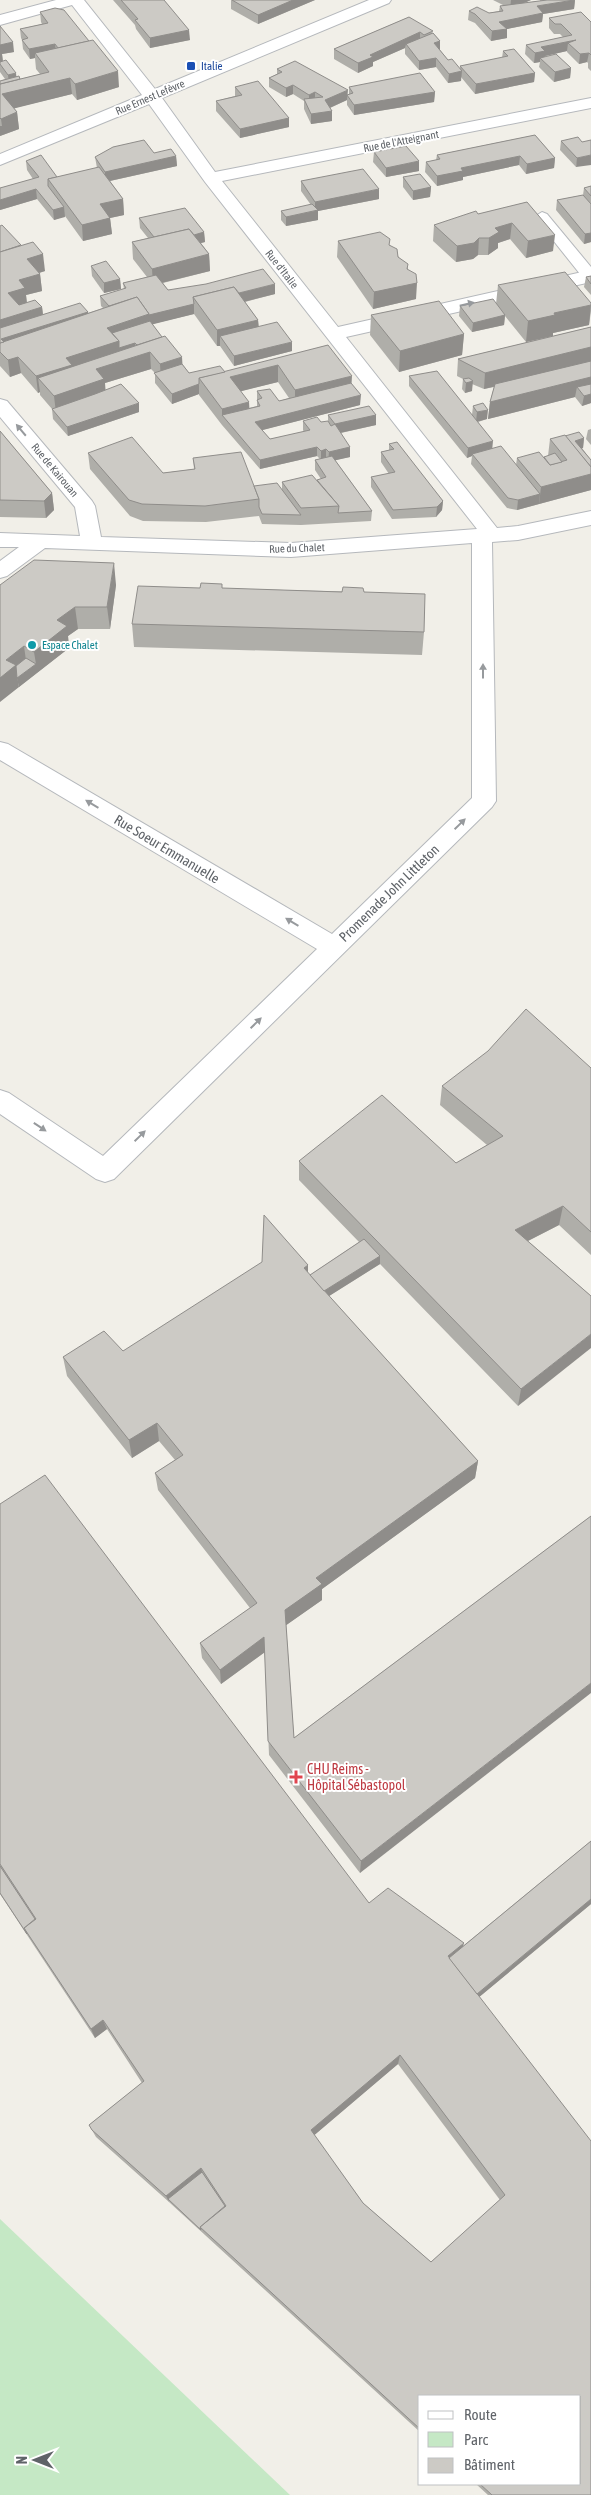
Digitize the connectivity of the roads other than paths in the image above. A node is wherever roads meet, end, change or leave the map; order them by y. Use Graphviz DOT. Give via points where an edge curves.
graph roads {
  1 [pos="75,0"];
  2 [pos="383,0"];
  3 [pos="0,20"];
  4 [pos="152,96"];
  5 [pos="591,103"];
  6 [pos="0,160"];
  7 [pos="211,178"];
  8 [pos="542,217"];
  9 [pos="591,276"];
  10 [pos="334,334"];
  11 [pos="0,405"];
  12 [pos="591,518"];
  13 [pos="487,535"];
  14 [pos="0,540"];
  15 [pos="41,541"];
  16 [pos="91,542"];
  17 [pos="0,571"];
  18 [pos="0,750"];
  19 [pos="334,947"];
  20 [pos="0,1100"];
  1 -- 3 [label="street"];
  1 -- 4 [label="street, Rue d'Italie"];
  2 -- 4 [label="street, Rue Ernest Lefèvre"];
  4 -- 6 [label="street, Rue Ernest Lefèvre"];
  4 -- 7 [label="street, Rue d'Italie"];
  5 -- 7 [label="street, Rue de l'Atteignant"];
  7 -- 10 [label="street, Rue d'Italie"];
  8 -- 9 [label="lane"];
  10 -- 9 [label="street, one-way"];
  10 -- 13 [label="street, Rue d'Italie"];
  16 -- 11 [label="street, Rue de Kairouan, one-way" via="85,506"];
  12 -- 13 [label="street, Rue du Chalet" via="518,533"];
  13 -- 16 [label="street, Rue du Chalet" via="291,550"];
  19 -- 13 [label="street, Promenade John Littleton, one-way" via="484,801"];
  14 -- 15 [label="street, Rue du Chalet"];
  15 -- 16 [label="street, Rue du Chalet"];
  15 -- 17 [label="street"];
  19 -- 18 [label="street, Rue Soeur Emmanuelle, one-way"];
  20 -- 19 [label="street, Promenade John Littleton, one-way" via="105,1170"];
}
